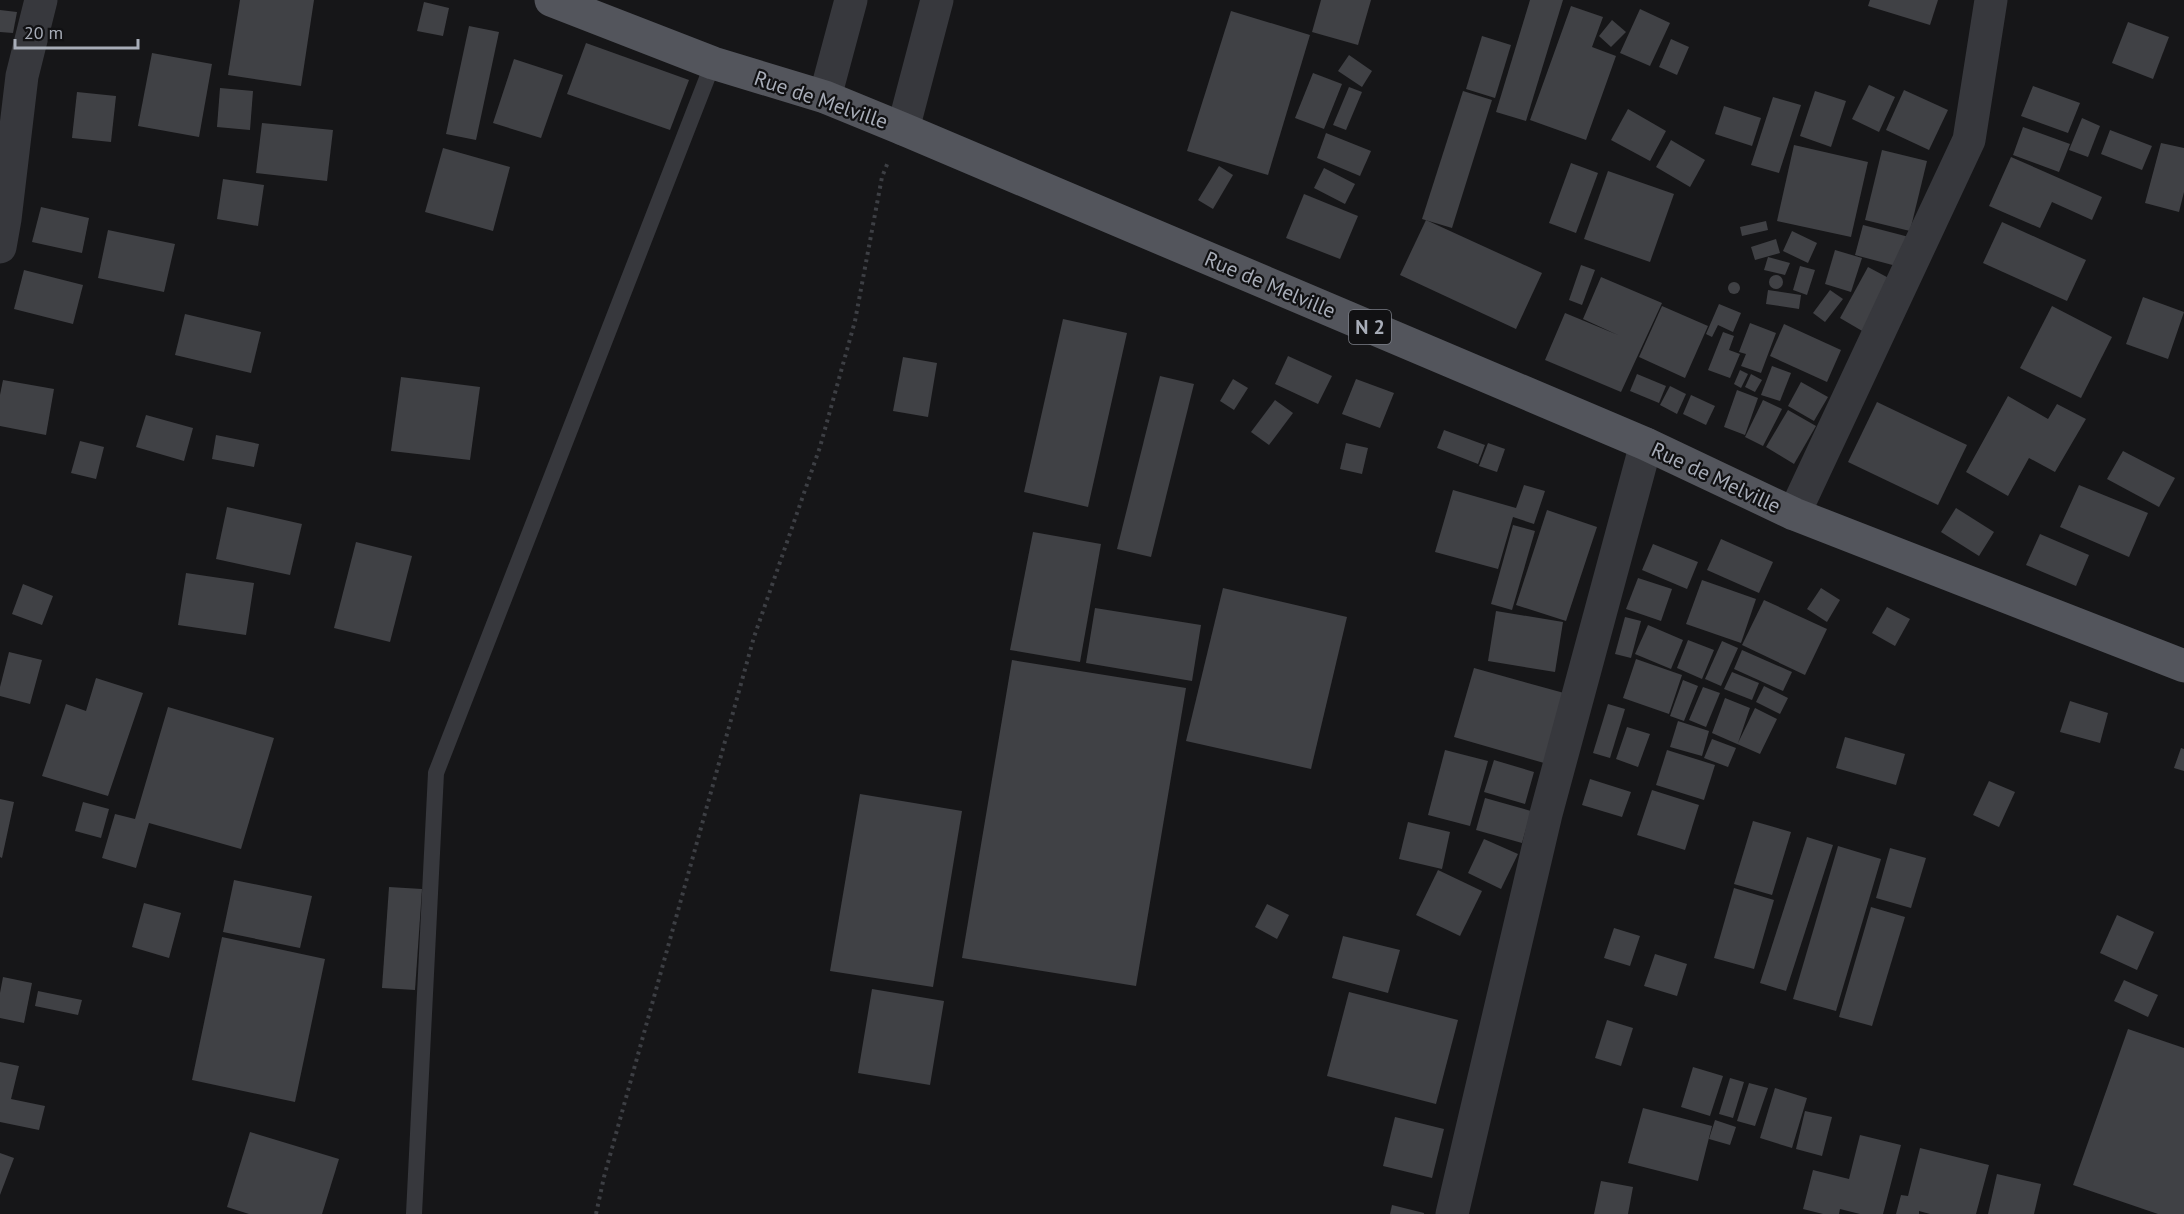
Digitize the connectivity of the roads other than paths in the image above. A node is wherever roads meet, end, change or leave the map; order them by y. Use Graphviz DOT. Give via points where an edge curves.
graph roads {
  1 [pos="41,0"];
  2 [pos="551,0"];
  3 [pos="851,0"];
  4 [pos="937,0"];
  5 [pos="1992,0"];
  6 [pos="713,63"];
  7 [pos="825,97"];
  8 [pos="903,129"];
  9 [pos="0,247"];
  10 [pos="1646,444"];
  11 [pos="1794,514"];
  12 [pos="2184,666"];
  13 [pos="414,1214"];
  14 [pos="1452,1214"];
  1 -- 9 [label="street" via="22,76"];
  2 -- 6 [label="main road, Rue de Melville / N 2"];
  3 -- 7 [label="street"];
  4 -- 8 [label="street"];
  5 -- 11 [label="street" via="1969,140"];
  6 -- 7 [label="main road, Rue de Melville / N 2"];
  6 -- 13 [label="lane" via="436,773"];
  7 -- 8 [label="main road, Rue de Melville / N 2"];
  8 -- 10 [label="main road, Rue de Melville / N 2"];
  10 -- 11 [label="main road, Rue de Melville / N 2"];
  10 -- 14 [label="street" via="1546,814"];
  11 -- 12 [label="main road, Rue de Melville / N 2"];
}
